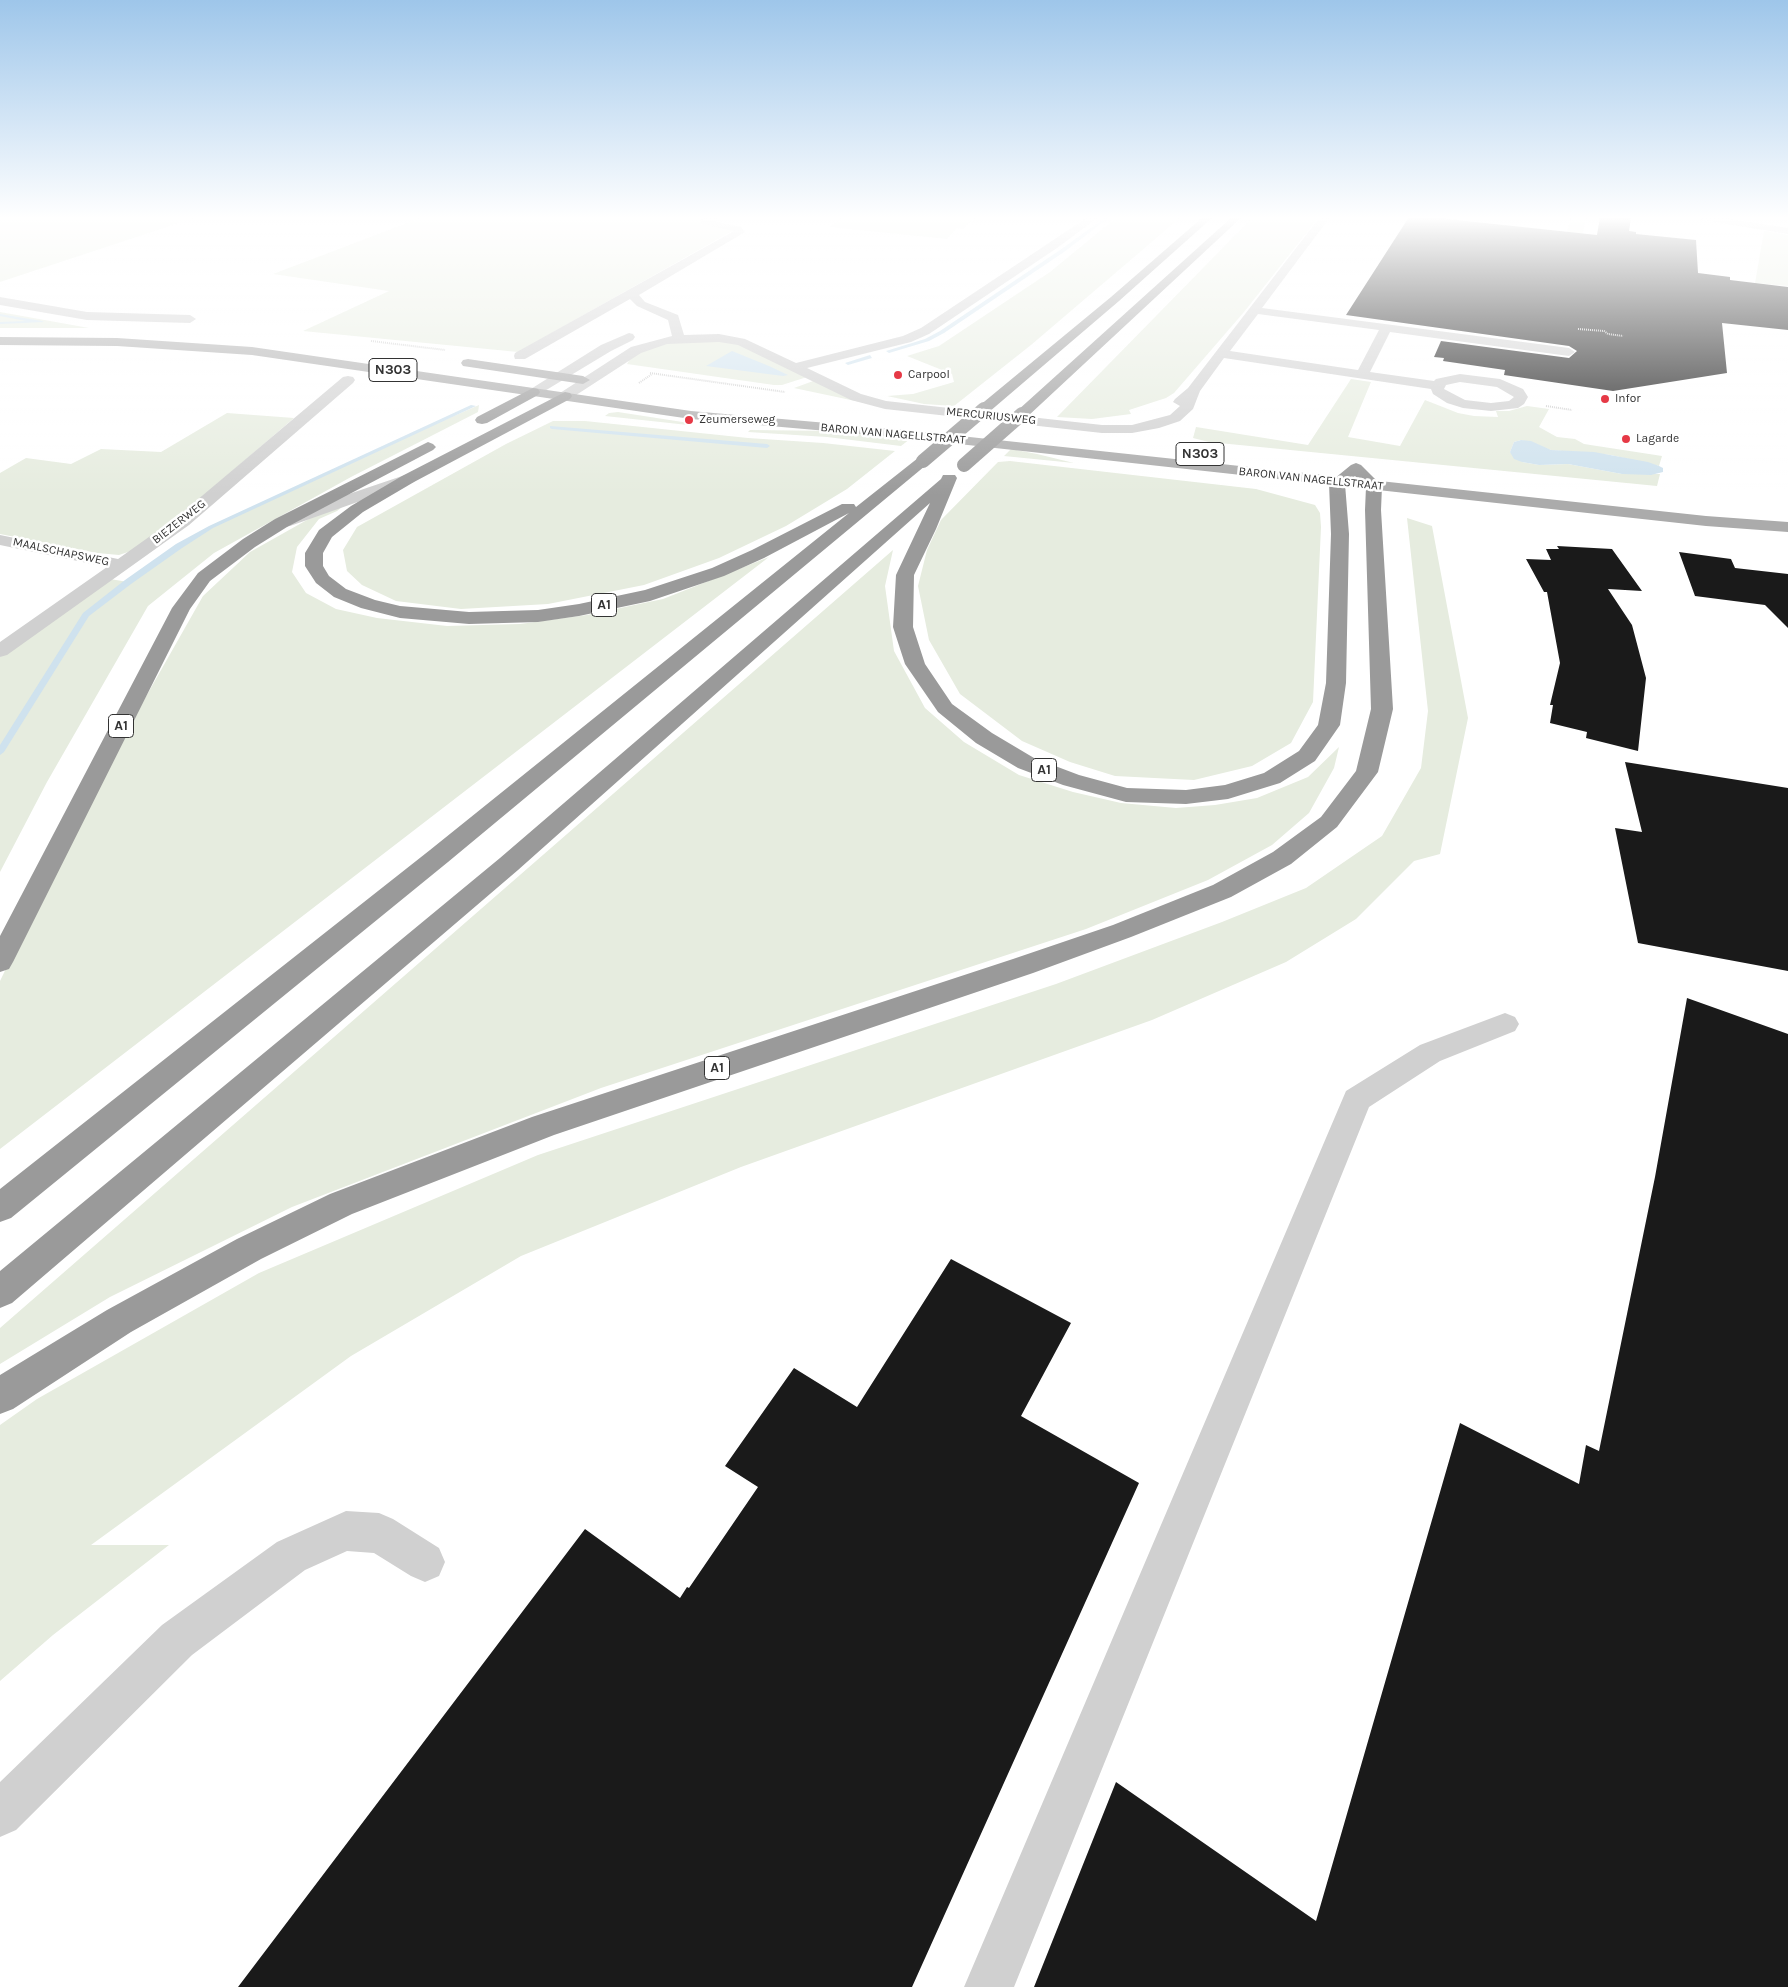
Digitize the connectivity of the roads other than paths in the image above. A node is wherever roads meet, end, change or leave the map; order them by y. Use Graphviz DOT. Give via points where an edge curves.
graph roads {
  1 [pos="47,310"];
  2 [pos="602,310"];
  3 [pos="655,310"];
  4 [pos="957,310"];
  5 [pos="1102,310"];
  6 [pos="1137,310"];
  7 [pos="1254,310"];
  8 [pos="190,320"];
  9 [pos="1386,328"];
  10 [pos="0,331"];
  11 [pos="678,333"];
  12 [pos="0,341"];
  13 [pos="308,345"];
  14 [pos="1569,352"];
  15 [pos="1221,354"];
  16 [pos="520,356"];
  17 [pos="452,361"];
  18 [pos="812,364"];
  19 [pos="796,367"];
  20 [pos="1362,375"];
  21 [pos="558,376"];
  22 [pos="348,380"];
  23 [pos="590,381"];
  24 [pos="607,383"];
  25 [pos="1437,386"];
  26 [pos="533,392"];
  27 [pos="565,396"];
  28 [pos="782,409"];
  29 [pos="920,409"];
  30 [pos="469,427"];
  31 [pos="440,442"];
  32 [pos="1317,465"];
  33 [pos="957,472"];
  34 [pos="1337,474"];
  35 [pos="1371,475"];
  36 [pos="904,476"];
  37 [pos="408,479"];
  38 [pos="1758,509"];
  39 [pos="1788,512"];
  40 [pos="281,523"];
  41 [pos="1788,527"];
  42 [pos="0,540"];
  43 [pos="123,565"];
  44 [pos="0,651"];
  45 [pos="0,962"];
  46 [pos="1505,1024"];
  47 [pos="0,1208"];
  48 [pos="0,1292"];
  49 [pos="0,1396"];
  50 [pos="425,1562"];
  51 [pos="0,1814"];
  52 [pos="989,1987"];
  1 -- 8 [label="street" via="86,316"];
  2 -- 16 [label="street"];
  3 -- 11 [label="street" via="674,318"];
  4 -- 18 [label="street" via="925,331 907,338"];
  5 -- 36 [label="highway, A1, bridge"];
  6 -- 33 [label="highway, A1, bridge"];
  7 -- 9 [label="street"];
  7 -- 15 [label="street, MERCURIUSWEG"];
  9 -- 14 [label="street"];
  9 -- 20 [label="street"];
  10 -- 13 [label="main road" via="172,335"];
  11 -- 18 [label="street, MERCURIUSWEG" via="718,328 745,332"];
  11 -- 19 [label="street, MERCURIUSWEG" via="736,341"];
  11 -- 21 [label="street, MERCURIUSWEG" via="642,334 615,343"];
  11 -- 23 [label="street, MERCURIUSWEG" via="636,350"];
  12 -- 26 [label="main road, BARON VAN NAGELLSTRAAT / N303" via="117,342 252,351"];
  15 -- 20 [label="street"];
  15 -- 29 [label="street, MERCURIUSWEG" via="1193,391 1188,406 1175,418 1154,426 1102,429"];
  17 -- 21 [label="main road"];
  18 -- 19 [label="street"];
  18 -- 29 [label="street, MERCURIUSWEG" via="873,394"];
  19 -- 29 [label="street, MERCURIUSWEG" via="866,400"];
  20 -- 25 [label="street"];
  21 -- 23 [label="main road"];
  21 -- 26 [label="street, MERCURIUSWEG"];
  22 -- 43 [label="street, BIEZERWEG" via="183,521"];
  23 -- 24 [label="main road"];
  23 -- 27 [label="street, MERCURIUSWEG"];
  25 -- 25 [label="street" via="1449,380 1480,379 1510,388 1521,397 1513,405 1477,406 1443,396"];
  26 -- 27 [label="main road, BARON VAN NAGELLSTRAAT / N303"];
  26 -- 30 [label="highway"];
  27 -- 34 [label="main road, BARON VAN NAGELLSTRAAT / N303" via="691,415"];
  27 -- 37 [label="highway, A1"];
  28 -- 32 [label="main road, BARON VAN NAGELLSTRAAT / N303"];
  31 -- 40 [label="highway, A1"];
  33 -- 34 [label="highway, A1" via="905,575 903,627 915,664 945,708 984,738 1026,763 1071,780 1126,795 1186,797 1228,792 1272,778 1307,756 1329,726 1336,683 1340,534"];
  33 -- 48 [label="highway, A1" via="508,864"];
  34 -- 35 [label="main road, BARON VAN NAGELLSTRAAT"];
  34 -- 35 [label="highway"];
  35 -- 41 [label="main road, BARON VAN NAGELLSTRAAT" via="1706,521"];
  35 -- 49 [label="highway, A1" via="1382,708 1368,772 1329,822 1282,858 1222,891 1122,931 543,1126 341,1204 249,1249 128,1316"];
  36 -- 37 [label="highway, A1" via="758,554 684,584 579,610 538,616 469,618 400,612 368,604 340,593 322,579 314,566 314,553 325,534 357,509"];
  36 -- 47 [label="highway, A1" via="439,856"];
  37 -- 40 [label="street, A1"];
  38 -- 39 [label="main road"];
  40 -- 45 [label="highway, A1" via="249,542 204,577 181,608"];
  42 -- 43 [label="street, MAALSCHAPSWEG"];
  43 -- 44 [label="street, BIEZERWEG"];
  46 -- 52 [label="street" via="1430,1053 1357,1099"];
  50 -- 51 [label="street" via="378,1533 346,1532 291,1556 177,1640"];
}
